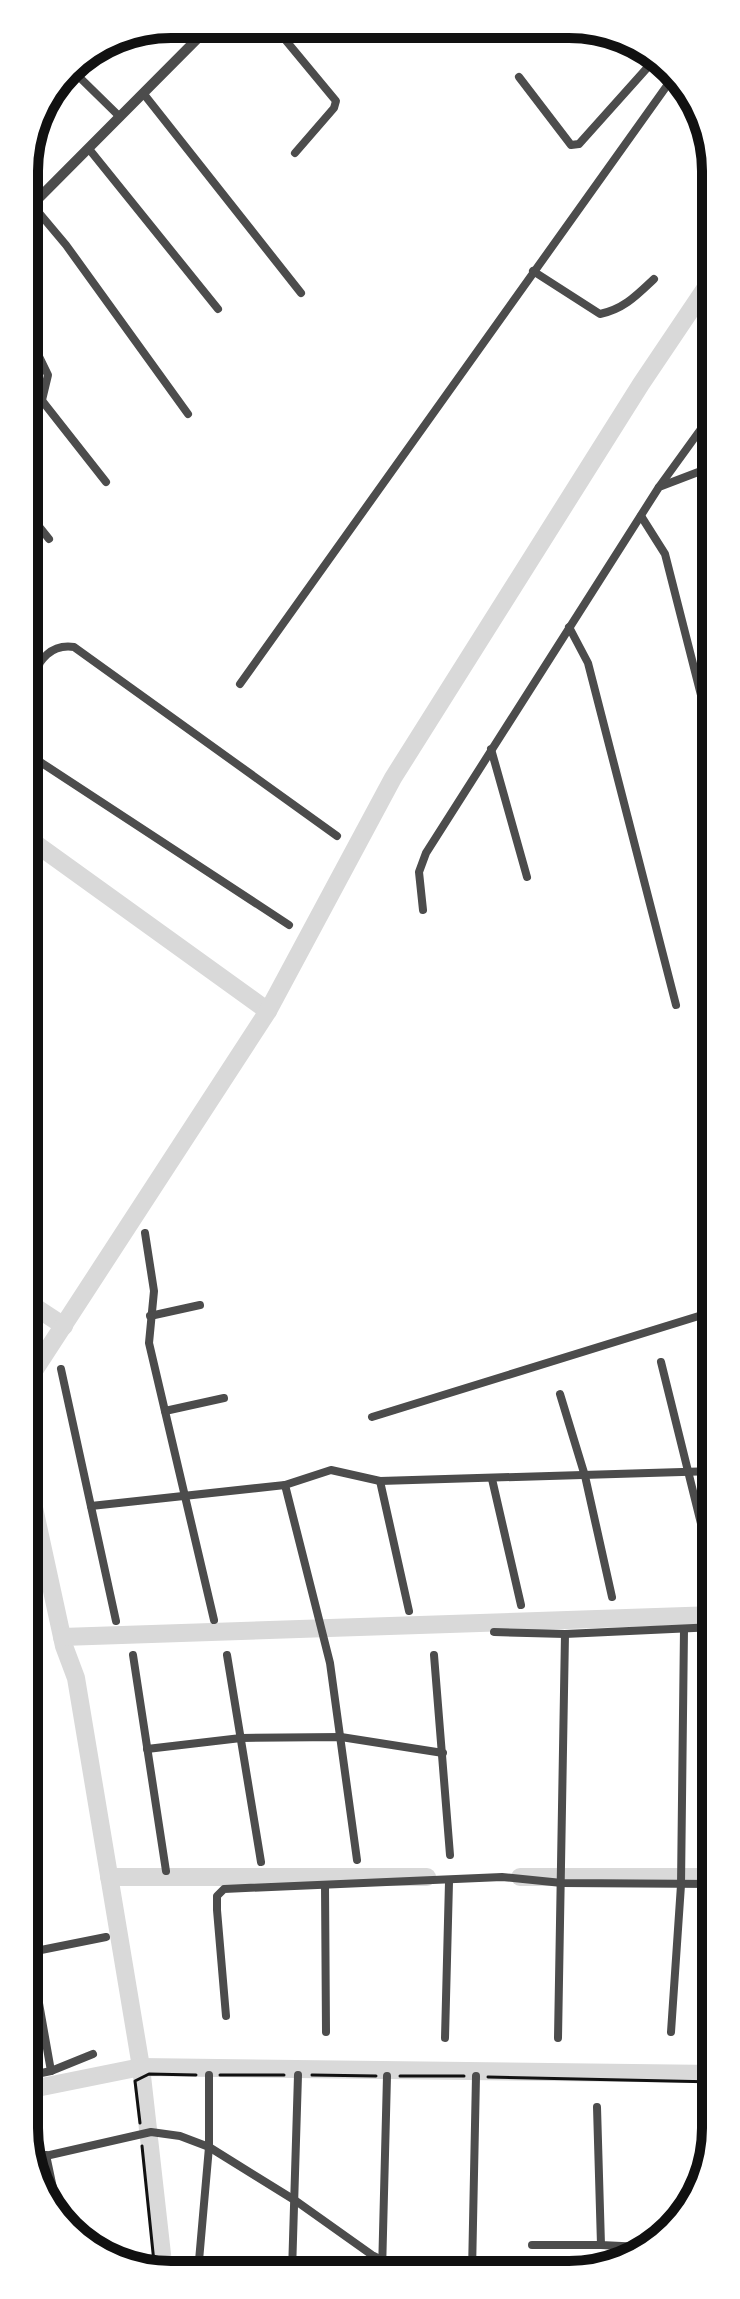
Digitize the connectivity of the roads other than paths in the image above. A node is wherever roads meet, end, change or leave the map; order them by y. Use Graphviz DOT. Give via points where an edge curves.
graph roads {
  1 [pos="198,38"];
  2 [pos="284,38"];
  3 [pos="650,65"];
  4 [pos="78,76"];
  5 [pos="519,77"];
  6 [pos="669,83"];
  7 [pos="143,93"];
  8 [pos="120,117"];
  9 [pos="89,149"];
  10 [pos="295,153"];
  11 [pos="38,199"];
  12 [pos="38,211"];
  13 [pos="533,271"];
  14 [pos="654,279"];
  15 [pos="301,293"];
  16 [pos="218,309"];
  17 [pos="38,354"];
  18 [pos="38,395"];
  19 [pos="42,400"];
  20 [pos="188,414"];
  21 [pos="702,428"];
  22 [pos="702,471"];
  23 [pos="106,482"];
  24 [pos="659,487"];
  25 [pos="641,516"];
  26 [pos="38,525"];
  27 [pos="49,539"];
  28 [pos="569,627"];
  29 [pos="39,665"];
  30 [pos="240,684"];
  31 [pos="702,699"];
  32 [pos="491,749"];
  33 [pos="38,761"];
  34 [pos="337,836"];
  35 [pos="527,877"];
  36 [pos="423,910"];
  37 [pos="289,925"];
  38 [pos="676,1005"];
  39 [pos="145,1233"];
  40 [pos="200,1305"];
  41 [pos="702,1315"];
  42 [pos="150,1316"];
  43 [pos="661,1362"];
  44 [pos="61,1369"];
  45 [pos="560,1394"];
  46 [pos="224,1398"];
  47 [pos="165,1411"];
  48 [pos="372,1417"];
  49 [pos="690,1472"];
  50 [pos="702,1472"];
  51 [pos="585,1476"];
  52 [pos="492,1479"];
  53 [pos="380,1481"];
  54 [pos="285,1485"];
  55 [pos="184,1495"];
  56 [pos="91,1506"];
  57 [pos="702,1524"];
  58 [pos="612,1597"];
  59 [pos="521,1605"];
  60 [pos="409,1611"];
  61 [pos="214,1620"];
  62 [pos="116,1621"];
  63 [pos="702,1628"];
  64 [pos="684,1629"];
  65 [pos="494,1632"];
  66 [pos="565,1634"];
  67 [pos="133,1655"];
  68 [pos="227,1655"];
  69 [pos="434,1655"];
  70 [pos="341,1737"];
  71 [pos="242,1738"];
  72 [pos="147,1749"];
  73 [pos="443,1753"];
  74 [pos="450,1855"];
  75 [pos="357,1860"];
  76 [pos="261,1862"];
  77 [pos="166,1871"];
  78 [pos="449,1882"];
  79 [pos="562,1883"];
  80 [pos="702,1884"];
  81 [pos="325,1885"];
  82 [pos="681,1885"];
  83 [pos="106,1937"];
  84 [pos="38,1951"];
  85 [pos="38,1998"];
  86 [pos="226,2016"];
  87 [pos="326,2032"];
  88 [pos="671,2032"];
  89 [pos="445,2038"];
  90 [pos="558,2038"];
  91 [pos="93,2054"];
  92 [pos="51,2071"];
  93 [pos="38,2074"];
  94 [pos="209,2075"];
  95 [pos="298,2075"];
  96 [pos="387,2076"];
  97 [pos="476,2076"];
  98 [pos="597,2107"];
  99 [pos="209,2147"];
  100 [pos="46,2155"];
  101 [pos="42,2156"];
  102 [pos="53,2189"];
  103 [pos="296,2201"];
  104 [pos="532,2245"];
  105 [pos="601,2245"];
  106 [pos="629,2246"];
  107 [pos="199,2261"];
  108 [pos="293,2261"];
  109 [pos="383,2261"];
  110 [pos="472,2261"];
  1 -- 7 [label="street"];
  2 -- 10 [label="street" via="336,101"];
  3 -- 5 [label="street" via="579,144 571,145"];
  4 -- 8 [label="street"];
  6 -- 13 [label="street"];
  7 -- 8 [label="street"];
  7 -- 15 [label="street"];
  8 -- 9 [label="street"];
  9 -- 11 [label="street"];
  9 -- 16 [label="street"];
  12 -- 20 [label="street"];
  13 -- 14 [label="street" via="600,314 616,311"];
  13 -- 30 [label="street"];
  17 -- 19 [label="street" via="48,375"];
  18 -- 19 [label="street"];
  19 -- 23 [label="street"];
  21 -- 24 [label="street"];
  22 -- 24 [label="street"];
  24 -- 25 [label="street"];
  25 -- 28 [label="street"];
  25 -- 31 [label="street" via="665,554"];
  26 -- 27 [label="street"];
  28 -- 32 [label="street"];
  28 -- 38 [label="street" via="592,675"];
  29 -- 34 [label="street" via="49,651 61,645 74,647"];
  32 -- 35 [label="street"];
  32 -- 36 [label="street" via="420,864"];
  33 -- 37 [label="street"];
  39 -- 42 [label="street" via="153,1277"];
  40 -- 42 [label="street"];
  41 -- 48 [label="street"];
  42 -- 47 [label="street" via="149,1343"];
  43 -- 49 [label="street"];
  44 -- 56 [label="street"];
  45 -- 51 [label="street"];
  46 -- 47 [label="street"];
  47 -- 55 [label="street"];
  49 -- 50 [label="street"];
  49 -- 51 [label="street"];
  49 -- 57 [label="street"];
  51 -- 52 [label="street"];
  51 -- 58 [label="street"];
  52 -- 53 [label="street"];
  52 -- 59 [label="street"];
  53 -- 54 [label="street" via="331,1470"];
  53 -- 60 [label="street"];
  54 -- 55 [label="street"];
  54 -- 70 [label="street" via="330,1663"];
  55 -- 56 [label="street"];
  55 -- 61 [label="street"];
  56 -- 62 [label="street"];
  63 -- 64 [label="street"];
  64 -- 66 [label="street"];
  64 -- 82 [label="street"];
  65 -- 66 [label="street"];
  66 -- 79 [label="street"];
  67 -- 72 [label="street"];
  68 -- 71 [label="street"];
  69 -- 73 [label="street"];
  70 -- 71 [label="street"];
  70 -- 73 [label="street"];
  70 -- 75 [label="street"];
  71 -- 72 [label="street"];
  71 -- 76 [label="street"];
  72 -- 77 [label="street"];
  73 -- 74 [label="street"];
  78 -- 79 [label="street" via="502,1877"];
  78 -- 81 [label="street"];
  78 -- 89 [label="street"];
  79 -- 82 [label="street"];
  79 -- 90 [label="street"];
  80 -- 82 [label="street"];
  81 -- 86 [label="street" via="243,1886 224,1889 217,1896"];
  81 -- 87 [label="street"];
  82 -- 88 [label="street"];
  83 -- 84 [label="street"];
  85 -- 92 [label="street"];
  91 -- 92 [label="street"];
  92 -- 93 [label="street"];
  94 -- 99 [label="street"];
  95 -- 103 [label="street"];
  96 -- 109 [label="street"];
  97 -- 110 [label="street"];
  98 -- 105 [label="street"];
  99 -- 100 [label="street" via="151,2132"];
  99 -- 103 [label="street"];
  99 -- 107 [label="street"];
  100 -- 101 [label="street"];
  100 -- 102 [label="street"];
  103 -- 108 [label="street"];
  103 -- 109 [label="street"];
  104 -- 105 [label="street"];
  105 -- 106 [label="street"];
}
